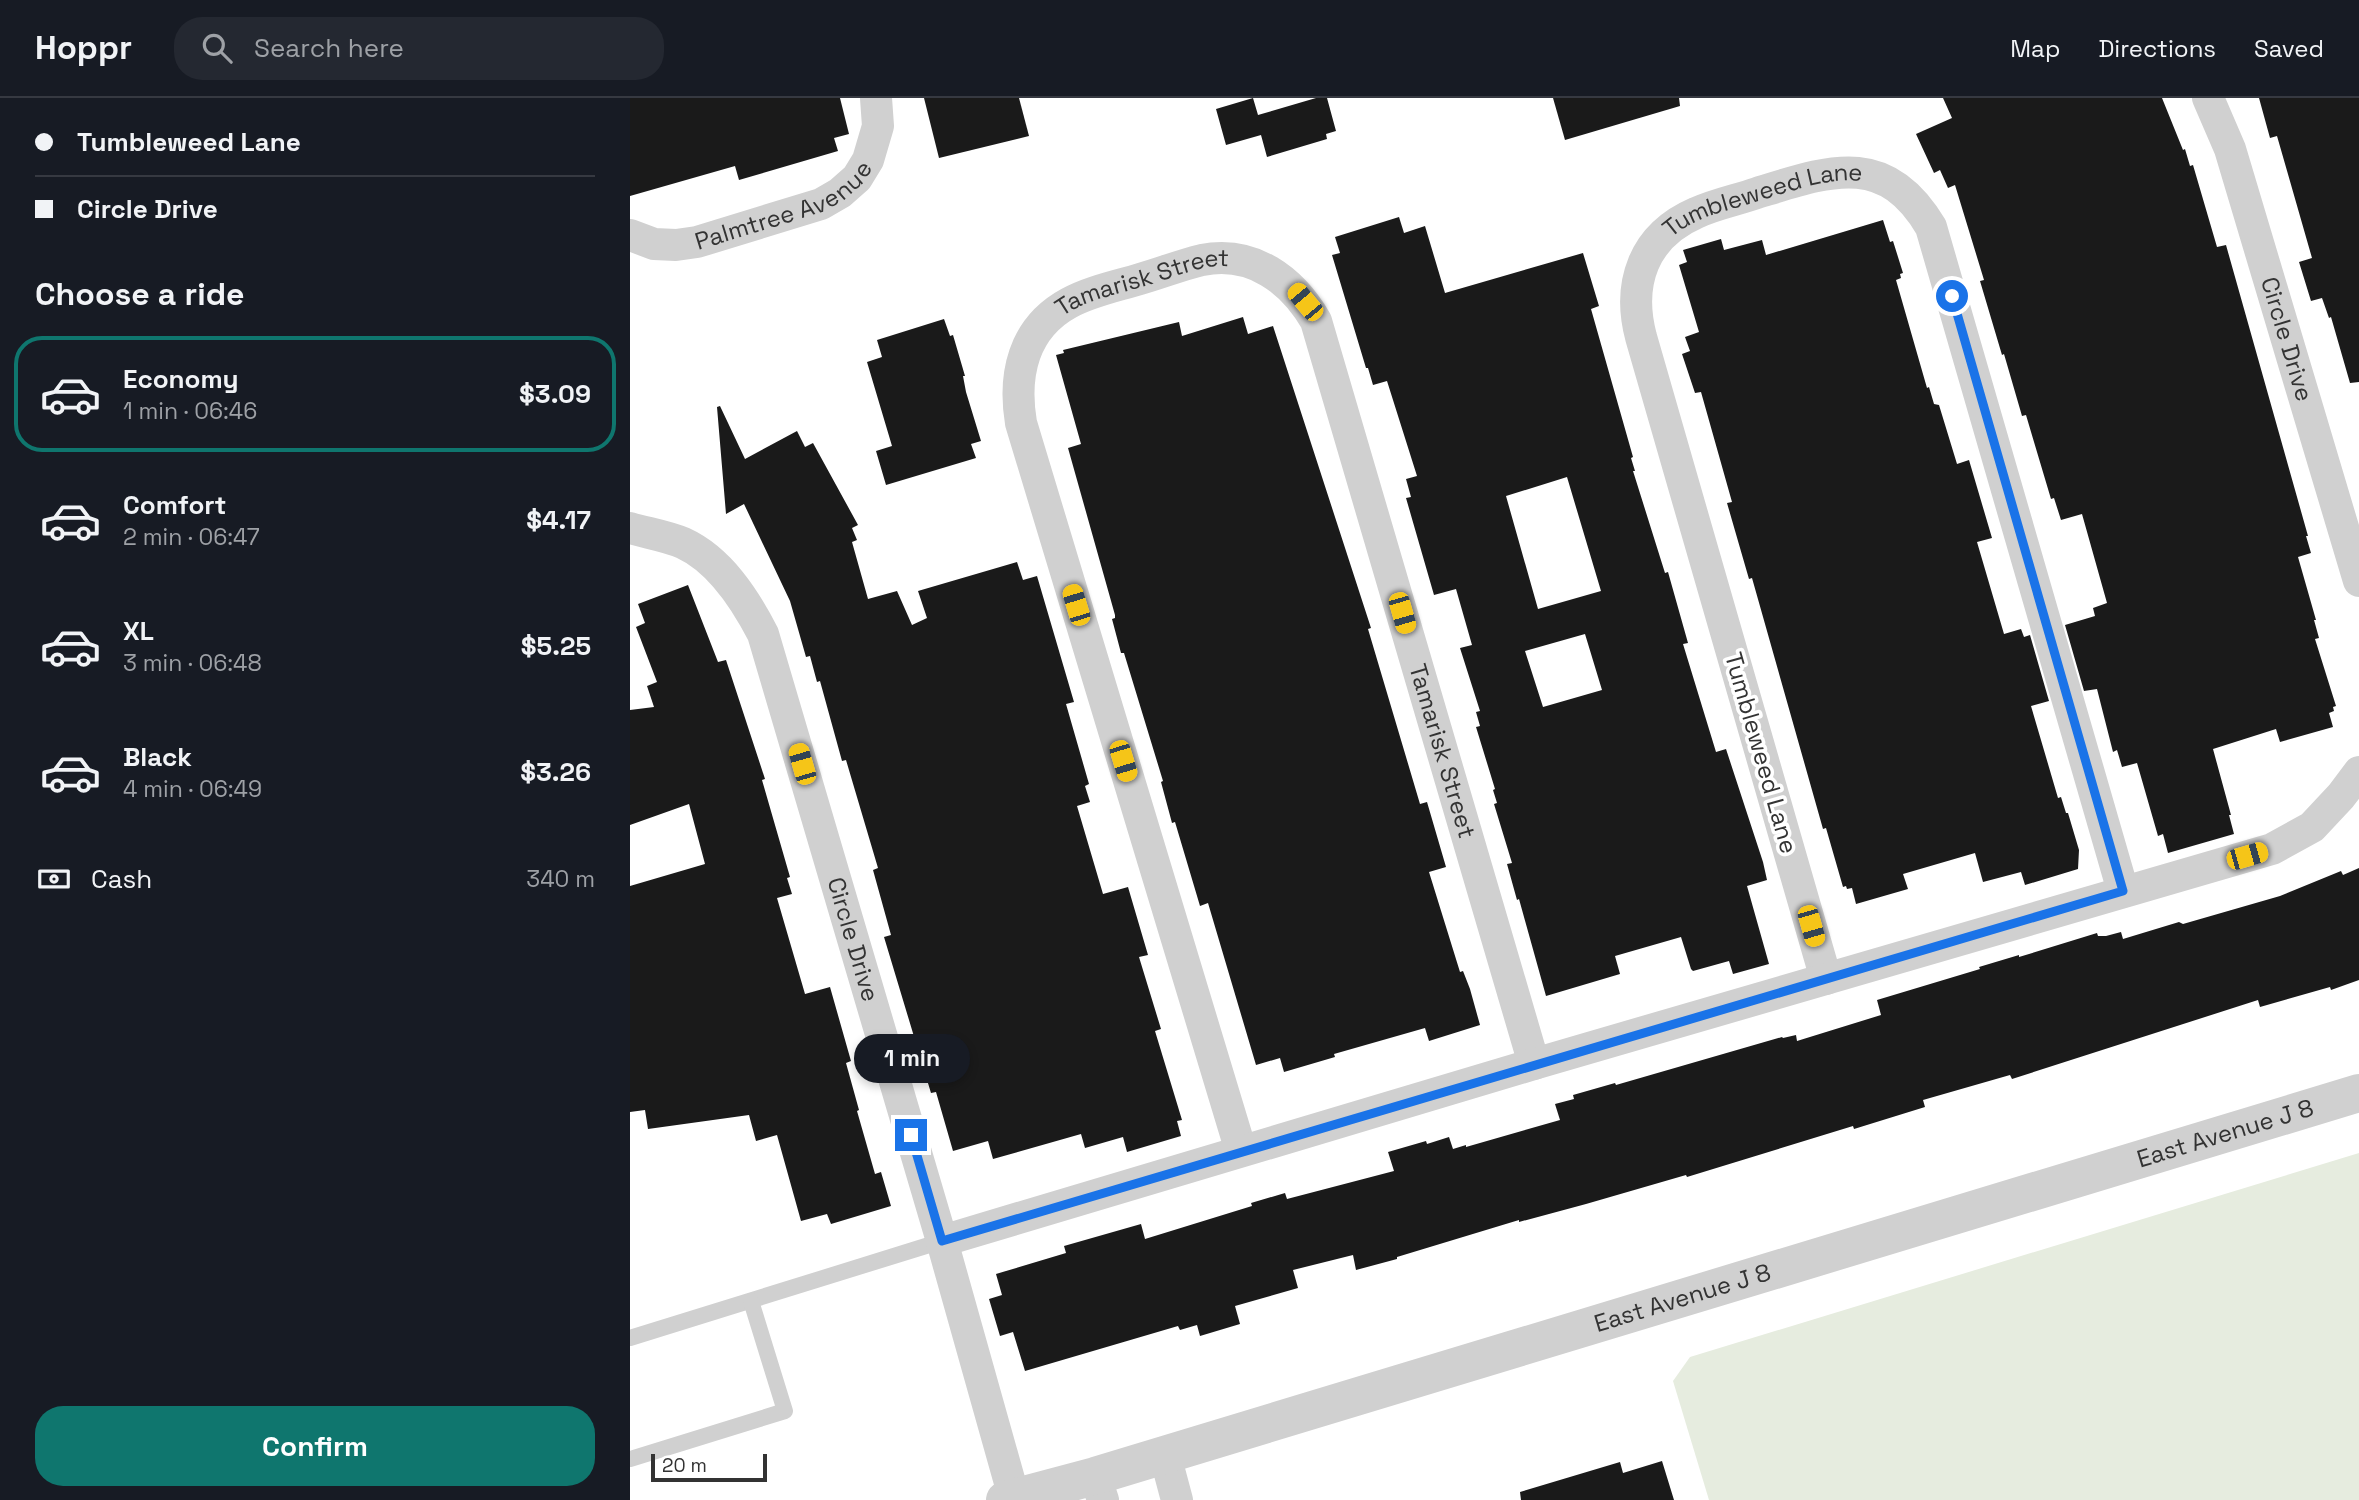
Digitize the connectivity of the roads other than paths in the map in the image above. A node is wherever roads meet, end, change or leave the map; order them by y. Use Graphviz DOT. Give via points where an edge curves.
graph roads {
  1 [pos="876,98"];
  2 [pos="2208,98"];
  3 [pos="630,235"];
  4 [pos="630,528"];
  5 [pos="2359,581"];
  6 [pos="2359,772"];
  7 [pos="2123,891"];
  8 [pos="1826,979"];
  9 [pos="1534,1064"];
  10 [pos="2359,1093"];
  11 [pos="1241,1151"];
  12 [pos="942,1241"];
  13 [pos="751,1301"];
  14 [pos="630,1338"];
  15 [pos="1165,1455"];
  16 [pos="630,1459"];
  17 [pos="1099,1488"];
  18 [pos="1009,1499"];
  19 [pos="1177,1500"];
  1 -- 3 [label="street, Palmtree Avenue" via="878,126 869,160 857,178 821,204 687,244 654,244"];
  2 -- 5 [label="street, Circle Drive" via="2230,149"];
  4 -- 12 [label="street, Circle Drive" via="683,544 703,556 736,590 763,634"];
  6 -- 7 [label="street" via="2312,827 2272,849"];
  7 -- 8 [label="street"];
  7 -- 8 [label="street, Tumbleweed Lane" via="1931,227 1910,197 1877,177 1858,172 1818,175 1679,221 1649,251 1635,293 1641,337"];
  8 -- 9 [label="street"];
  9 -- 11 [label="street"];
  9 -- 11 [label="street, Tamarisk Street" via="1316,321 1291,286 1273,273 1227,258 1203,260 1068,303 1051,316 1026,349 1018,373 1017,398"];
  10 -- 15 [label="street, East Avenue J 8"];
  11 -- 12 [label="street"];
  12 -- 13 [label="lane"];
  12 -- 18 [label="street, Circle Drive"];
  13 -- 14 [label="lane"];
  13 -- 16 [label="lane" via="785,1411"];
  15 -- 17 [label="street, East Avenue J 8"];
  15 -- 19 [label="street"];
  17 -- 18 [label="street, East Avenue J 8"];
}
